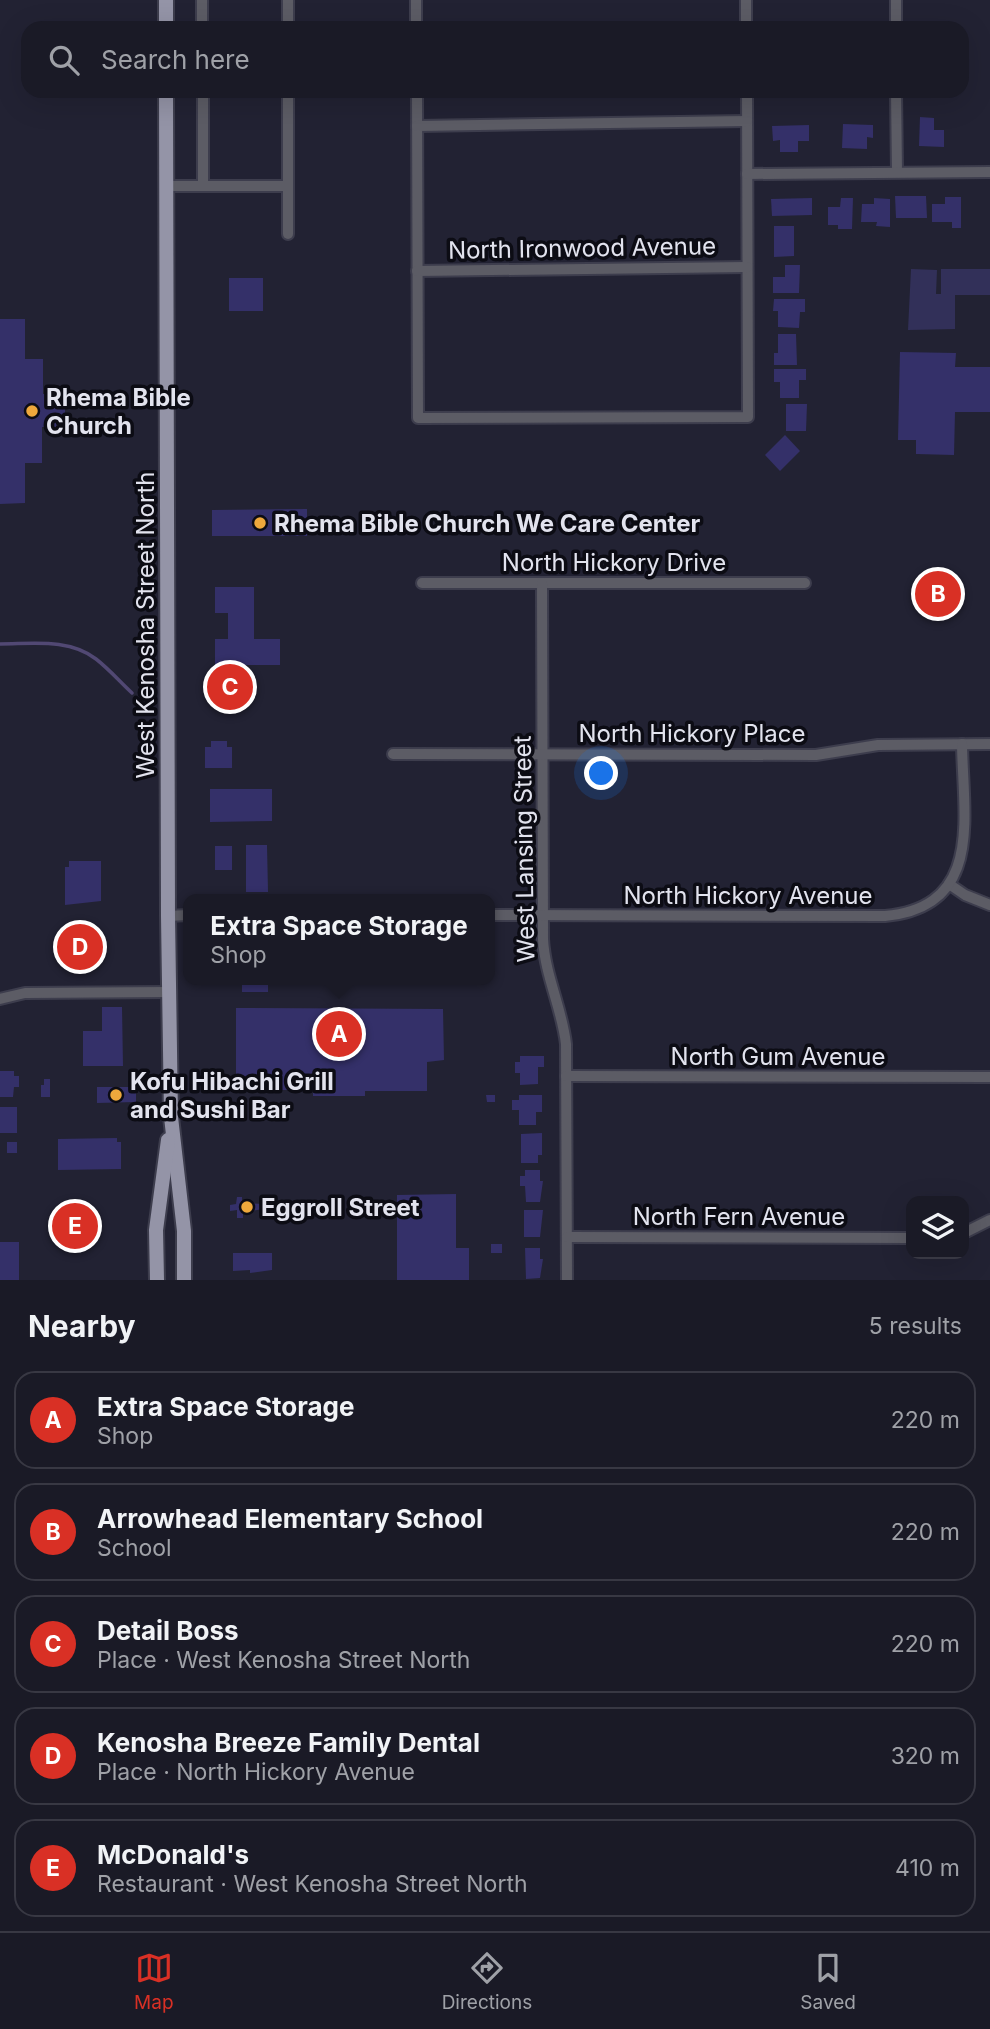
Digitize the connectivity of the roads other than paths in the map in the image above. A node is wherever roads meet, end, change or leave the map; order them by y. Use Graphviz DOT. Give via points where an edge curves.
graph roads {
  1 [pos="166,0"];
  2 [pos="202,0"];
  3 [pos="288,0"];
  4 [pos="416,0"];
  5 [pos="746,0"];
  6 [pos="896,0"];
  7 [pos="166,21"];
  8 [pos="202,21"];
  9 [pos="288,21"];
  10 [pos="416,21"];
  11 [pos="746,21"];
  12 [pos="896,21"];
  13 [pos="166,98"];
  14 [pos="203,98"];
  15 [pos="288,98"];
  16 [pos="416,98"];
  17 [pos="747,98"];
  18 [pos="896,98"];
  19 [pos="747,121"];
  20 [pos="417,126"];
  21 [pos="897,172"];
  22 [pos="990,172"];
  23 [pos="747,174"];
  24 [pos="167,186"];
  25 [pos="203,186"];
  26 [pos="288,186"];
  27 [pos="288,234"];
  28 [pos="747,267"];
  29 [pos="417,271"];
  30 [pos="422,583"];
  31 [pos="542,583"];
  32 [pos="805,583"];
  33 [pos="962,744"];
  34 [pos="990,744"];
  35 [pos="393,754"];
  36 [pos="542,754"];
  37 [pos="949,884"];
  38 [pos="990,905"];
  39 [pos="183,915"];
  40 [pos="495,915"];
  41 [pos="542,915"];
  42 [pos="168,916"];
  43 [pos="170,992"];
  44 [pos="0,999"];
  45 [pos="566,1076"];
  46 [pos="990,1077"];
  47 [pos="171,1117"];
  48 [pos="990,1220"];
  49 [pos="969,1230"];
  50 [pos="567,1237"];
  51 [pos="906,1238"];
  52 [pos="157,1280"];
  53 [pos="184,1280"];
  54 [pos="567,1280"];
  1 -- 7 [label="main road"];
  2 -- 8 [label="street"];
  3 -- 9 [label="street"];
  4 -- 10 [label="street"];
  5 -- 11 [label="street"];
  6 -- 12 [label="street"];
  13 -- 24 [label="main road, West Kenosha Street North"];
  14 -- 25 [label="street"];
  15 -- 26 [label="street"];
  16 -- 20 [label="street"];
  17 -- 19 [label="street"];
  18 -- 21 [label="street"];
  19 -- 20 [label="street"];
  19 -- 23 [label="street"];
  20 -- 29 [label="street"];
  21 -- 22 [label="street"];
  21 -- 23 [label="street"];
  23 -- 28 [label="street"];
  24 -- 25 [label="street"];
  24 -- 42 [label="main road, West Kenosha Street North"];
  25 -- 26 [label="street"];
  26 -- 27 [label="street"];
  28 -- 29 [label="street, North Ironwood Avenue"];
  28 -- 29 [label="street" via="748,417 418,418"];
  30 -- 31 [label="street, North Hickory Drive"];
  31 -- 32 [label="street, North Hickory Drive"];
  31 -- 36 [label="street, West Lansing Street"];
  33 -- 34 [label="street, North Hickory Place"];
  33 -- 36 [label="street, North Hickory Place" via="878,745 816,755"];
  33 -- 37 [label="street" via="963,849"];
  35 -- 36 [label="street, North Hickory Place"];
  36 -- 41 [label="street, West Lansing Street"];
  37 -- 38 [label="street"];
  37 -- 41 [label="street, North Hickory Avenue" via="925,907 885,916"];
  39 -- 42 [label="street"];
  40 -- 41 [label="street, North Hickory Avenue"];
  41 -- 45 [label="street, West Lansing Street" via="545,962 565,1033"];
  42 -- 43 [label="main road, West Kenosha Street North"];
  43 -- 44 [label="street" via="25,993"];
  43 -- 47 [label="main road, West Kenosha Street North"];
  45 -- 46 [label="street, North Gum Avenue"];
  45 -- 50 [label="street, West Lansing Street"];
  47 -- 52 [label="main road, West Kenosha Street North" via="156,1230"];
  47 -- 53 [label="main road, West Kenosha Street North" via="184,1231"];
  48 -- 49 [label="street"];
  50 -- 51 [label="street, North Fern Avenue"];
  50 -- 54 [label="street, West Lansing Street"];
}
